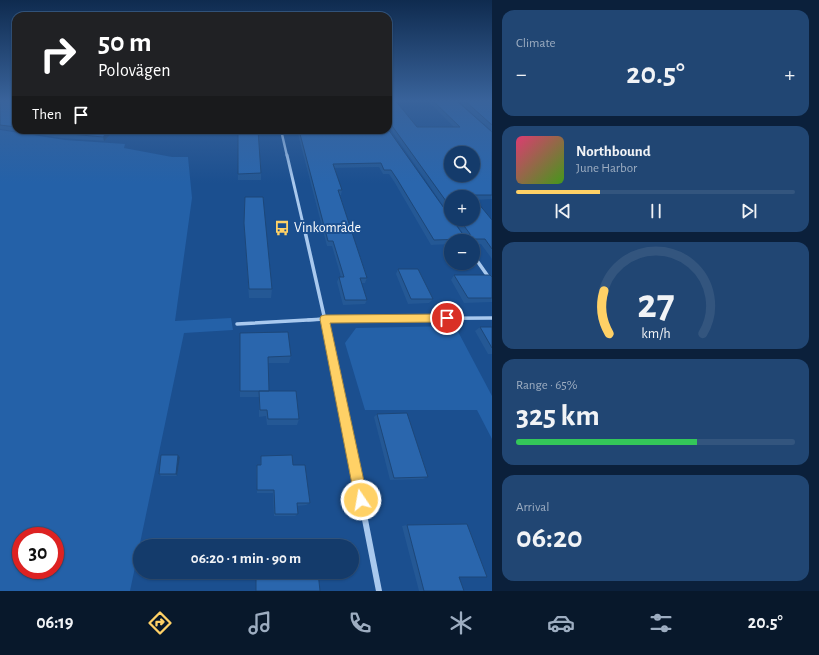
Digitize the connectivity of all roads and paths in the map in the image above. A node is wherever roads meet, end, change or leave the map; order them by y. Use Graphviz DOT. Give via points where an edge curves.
graph roads {
  1 [pos="282,134"];
  2 [pos="480,265"];
  3 [pos="492,282"];
  4 [pos="492,318"];
  5 [pos="325,319"];
  6 [pos="237,324"];
  7 [pos="379,591"];
  1 -- 5 [label="street"];
  2 -- 3 [label="street"];
  4 -- 5 [label="street"];
  5 -- 6 [label="lane"];
  5 -- 7 [label="street"];
}
